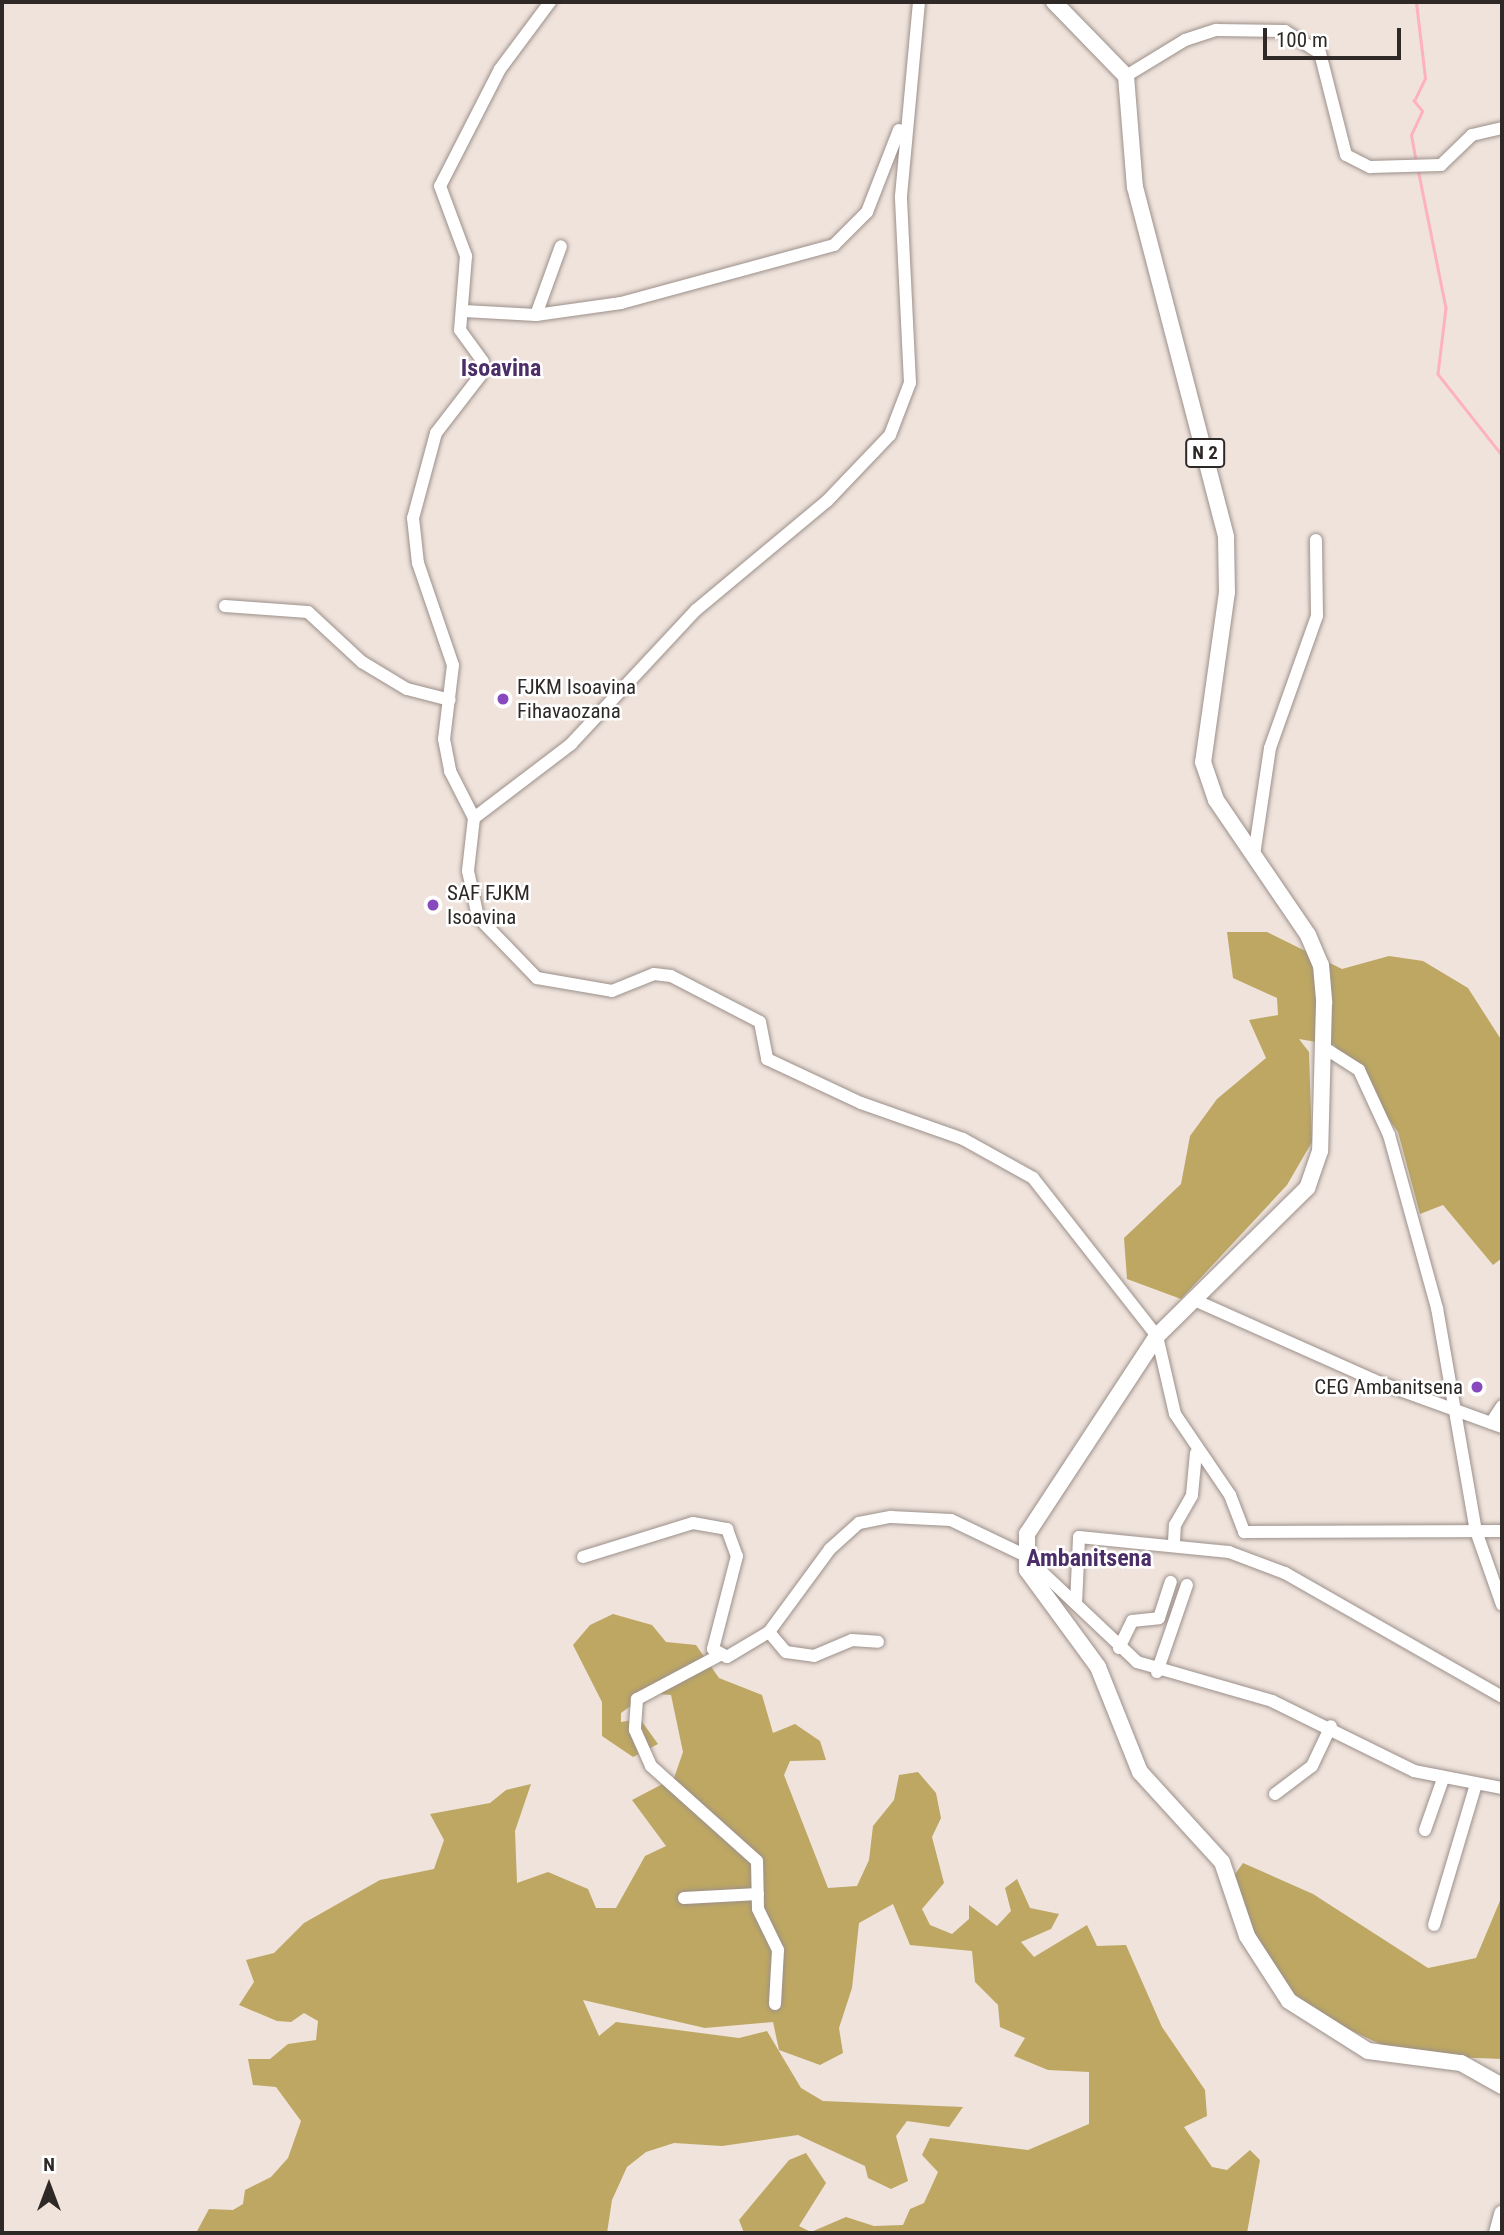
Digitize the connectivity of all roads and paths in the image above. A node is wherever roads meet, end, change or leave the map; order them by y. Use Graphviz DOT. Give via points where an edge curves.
graph roads {
  1 [pos="550,2"];
  2 [pos="919,2"];
  3 [pos="1054,2"];
  4 [pos="1126,76"];
  5 [pos="905,113"];
  6 [pos="1502,128"];
  7 [pos="561,246"];
  8 [pos="464,311"];
  9 [pos="536,314"];
  10 [pos="1316,540"];
  11 [pos="225,606"];
  12 [pos="450,700"];
  13 [pos="474,818"];
  14 [pos="1254,855"];
  15 [pos="1323,1047"];
  16 [pos="1192,1299"];
  17 [pos="1157,1336"];
  18 [pos="1502,1406"];
  19 [pos="1457,1412"];
  20 [pos="1497,1425"];
  21 [pos="1196,1453"];
  22 [pos="1476,1531"];
  23 [pos="1502,1531"];
  24 [pos="1174,1542"];
  25 [pos="1024,1555"];
  26 [pos="583,1557"];
  27 [pos="1171,1582"];
  28 [pos="1187,1585"];
  29 [pos="1076,1604"];
  30 [pos="1502,1605"];
  31 [pos="769,1632"];
  32 [pos="878,1642"];
  33 [pos="1119,1648"];
  34 [pos="718,1656"];
  35 [pos="1157,1672"];
  36 [pos="1502,1697"];
  37 [pos="1331,1726"];
  38 [pos="1443,1779"];
  39 [pos="1476,1784"];
  40 [pos="1502,1788"];
  41 [pos="1275,1794"];
  42 [pos="1425,1830"];
  43 [pos="758,1894"];
  44 [pos="684,1898"];
  45 [pos="1434,1925"];
  46 [pos="775,2004"];
  47 [pos="1502,2086"];
  48 [pos="1502,2214"];
  49 [pos="1497,2233"];
  1 -- 8 [label="street" via="500,69 440,186 466,256"];
  2 -- 5 [label="street"];
  3 -- 4 [label="main road"];
  4 -- 6 [label="street" via="1185,40 1216,30 1285,31 1321,53 1346,155 1370,167 1441,165 1472,135"];
  4 -- 14 [label="main road, N 2" via="1135,187 1227,537 1227,592 1203,762 1216,800"];
  5 -- 9 [label="street" via="867,212 834,245 621,303"];
  5 -- 13 [label="street" via="901,196 911,363 903,410 891,435 827,501 696,610 571,744"];
  7 -- 9 [label="street"];
  8 -- 9 [label="street"];
  8 -- 12 [label="street" via="460,330 483,362 480,376 436,433 413,518 434,621 450,651"];
  10 -- 14 [label="street" via="1317,616 1270,748"];
  11 -- 12 [label="street" via="308,612 362,662 407,689"];
  12 -- 13 [label="street" via="444,738 450,771"];
  13 -- 17 [label="street" via="468,871 478,916 537,978 612,991 654,974 671,976 760,1021 767,1059 861,1103 964,1139 1033,1178"];
  14 -- 15 [label="main road, N 2" via="1317,953"];
  15 -- 16 [label="main road, N 2" via="1320,1151 1307,1188"];
  15 -- 19 [label="street" via="1359,1070 1389,1135 1437,1308"];
  16 -- 17 [label="main road, N 2"];
  16 -- 19 [label="street"];
  17 -- 21 [label="street" via="1161,1374"];
  17 -- 25 [label="main road, N 2" via="1045,1503 1027,1534"];
  18 -- 20 [label="street"];
  19 -- 20 [label="street"];
  19 -- 22 [label="street"];
  21 -- 22 [label="street" via="1230,1495 1244,1532"];
  21 -- 24 [label="street" via="1192,1495 1175,1524"];
  22 -- 23 [label="street"];
  22 -- 30 [label="street"];
  24 -- 29 [label="street" via="1080,1537"];
  24 -- 36 [label="street" via="1271,1566"];
  25 -- 29 [label="street"];
  25 -- 31 [label="street" via="951,1520 873,1519 830,1549"];
  25 -- 47 [label="main road" via="1030,1578 1098,1667 1140,1773 1222,1862 1247,1936 1289,2001 1368,2051 1461,2063"];
  26 -- 34 [label="street" via="693,1523 727,1529 737,1556 714,1637"];
  27 -- 33 [label="street" via="1159,1618 1132,1621"];
  28 -- 35 [label="street"];
  29 -- 33 [label="street"];
  31 -- 32 [label="street" via="786,1652 814,1656 852,1640"];
  31 -- 34 [label="street" via="745,1651"];
  33 -- 35 [label="street"];
  34 -- 43 [label="street" via="637,1699 635,1730 651,1766 757,1861"];
  35 -- 37 [label="street" via="1272,1700"];
  37 -- 38 [label="street" via="1414,1771"];
  37 -- 41 [label="street" via="1312,1766"];
  38 -- 39 [label="street"];
  38 -- 42 [label="street"];
  39 -- 40 [label="street"];
  39 -- 45 [label="street"];
  43 -- 44 [label="street"];
  43 -- 46 [label="street" via="778,1951"];
  48 -- 49 [label="main road"];
}
